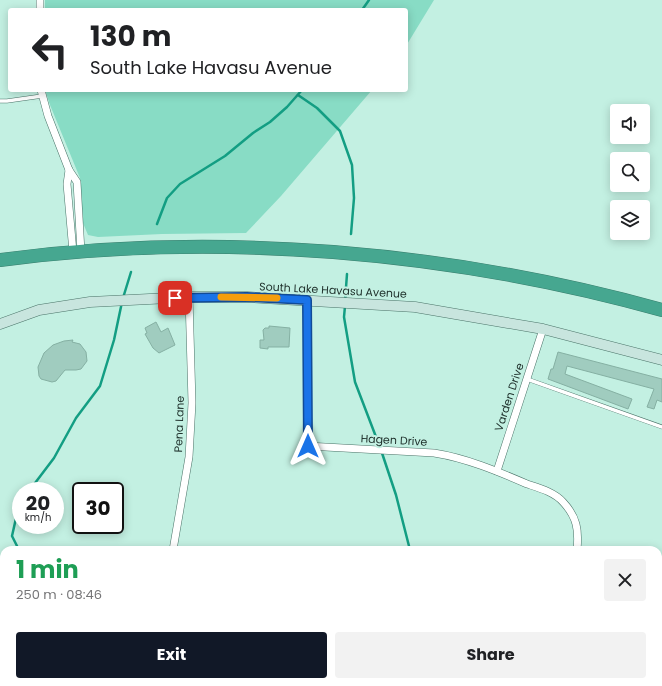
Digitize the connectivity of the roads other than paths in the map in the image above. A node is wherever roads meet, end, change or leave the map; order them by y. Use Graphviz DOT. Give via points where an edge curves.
graph roads {
  1 [pos="42,93"];
  2 [pos="0,100"];
  3 [pos="77,252"];
  4 [pos="0,260"];
  5 [pos="188,297"];
  6 [pos="307,300"];
  7 [pos="662,310"];
  8 [pos="0,324"];
  9 [pos="543,329"];
  10 [pos="662,360"];
  11 [pos="527,378"];
  12 [pos="662,426"];
  13 [pos="497,471"];
  14 [pos="174,546"];
  15 [pos="577,546"];
  1 -- 2 [label="lane" via="7,101"];
  1 -- 3 [label="street" via="69,170 67,184"];
  3 -- 4 [label="highway"];
  3 -- 7 [label="highway" via="221,248 351,254 523,278"];
  5 -- 6 [label="main road, South Lake Havasu Avenue"];
  5 -- 8 [label="main road, South Lake Havasu Avenue" via="90,302 39,310"];
  5 -- 14 [label="street, Pena Lane" via="192,403 189,457"];
  6 -- 9 [label="main road, South Lake Havasu Avenue" via="415,307"];
  6 -- 13 [label="street, Hagen Drive" via="308,446 434,453"];
  9 -- 10 [label="main road, South Lake Havasu Avenue"];
  9 -- 11 [label="street, Varden Drive"];
  11 -- 12 [label="lane"];
  11 -- 13 [label="street, Varden Drive"];
  13 -- 15 [label="street, Hagen Drive" via="550,493 562,501 577,525"];
}
